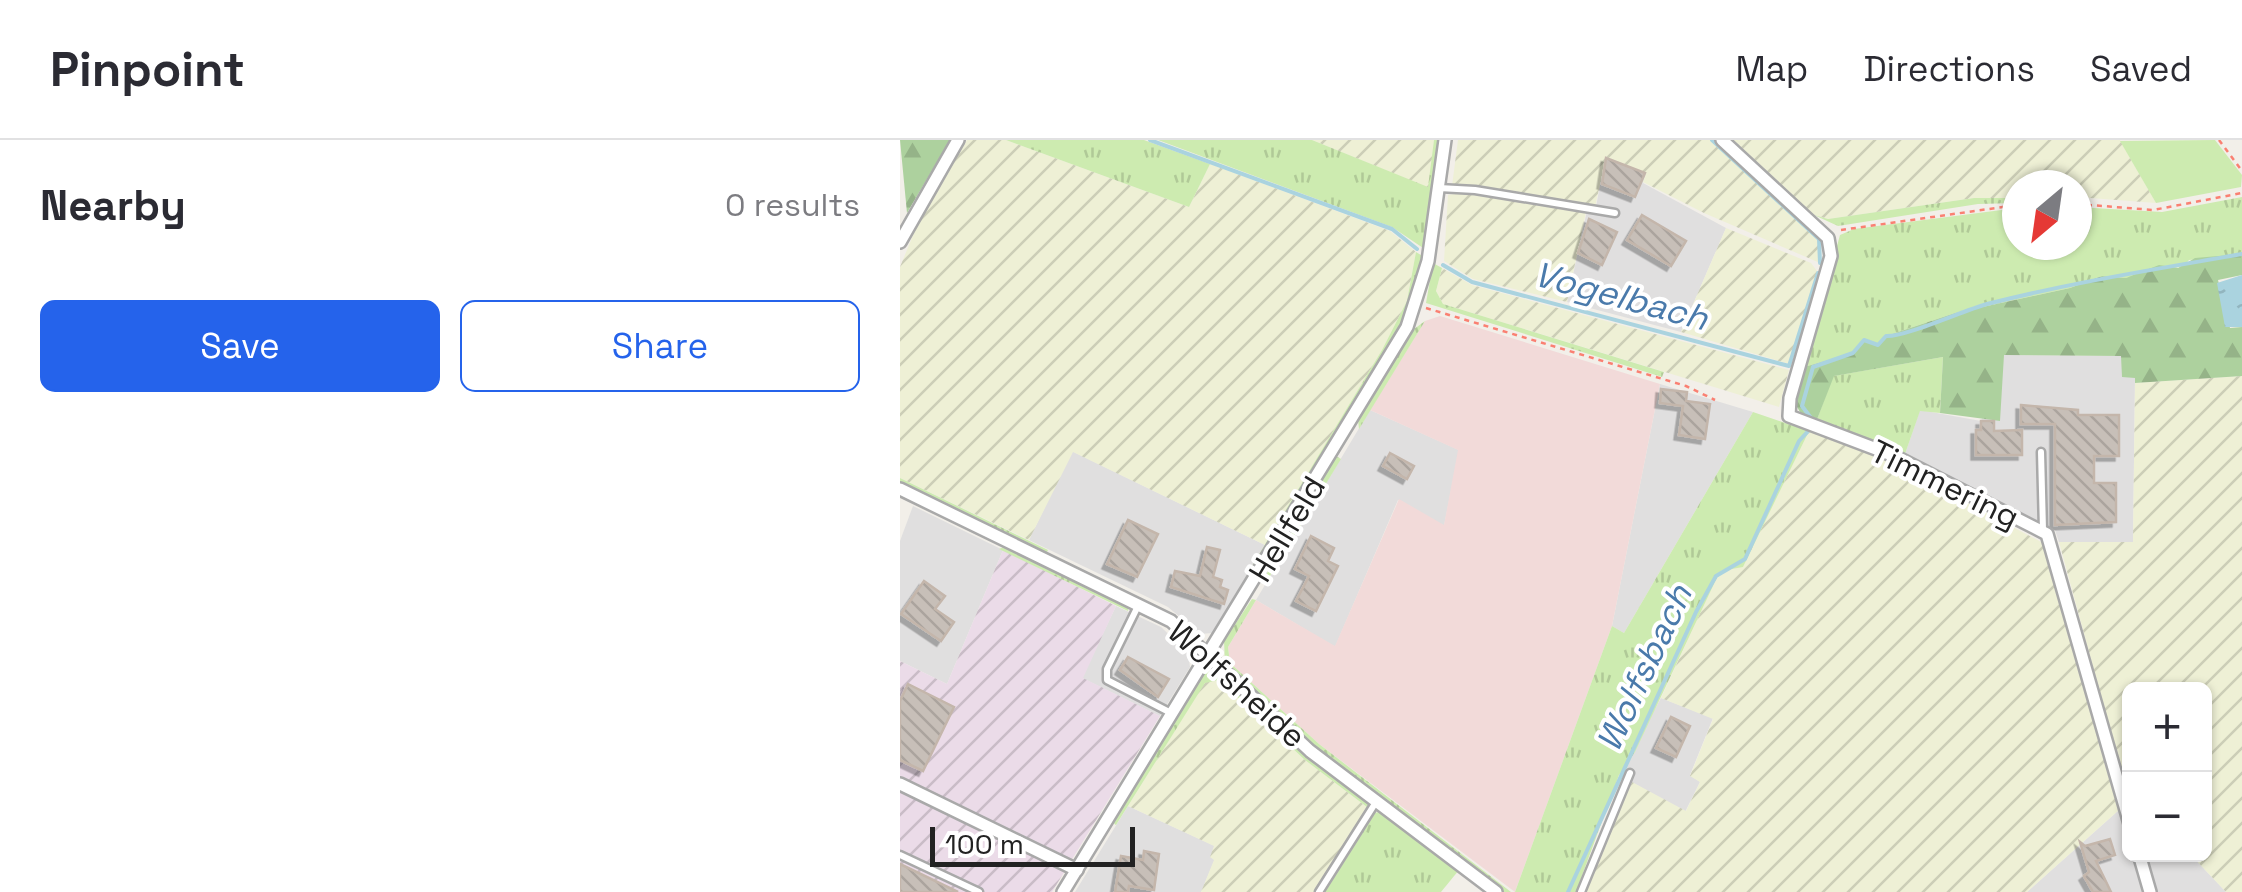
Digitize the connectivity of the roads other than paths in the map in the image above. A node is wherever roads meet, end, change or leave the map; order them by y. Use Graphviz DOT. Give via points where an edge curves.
graph roads {
  1 [pos="958,140"];
  2 [pos="1445,140"];
  3 [pos="1722,140"];
  4 [pos="1439,188"];
  5 [pos="1615,213"];
  6 [pos="900,242"];
  7 [pos="2041,452"];
  8 [pos="900,489"];
  9 [pos="2042,531"];
  10 [pos="1139,604"];
  11 [pos="1209,653"];
  12 [pos="1172,714"];
  13 [pos="1630,774"];
  14 [pos="900,784"];
  15 [pos="2122,795"];
  16 [pos="1376,802"];
  17 [pos="900,855"];
  18 [pos="2141,862"];
  19 [pos="1077,870"];
  20 [pos="979,892"];
  21 [pos="1063,892"];
  22 [pos="1320,892"];
  23 [pos="1496,892"];
  24 [pos="1582,892"];
  25 [pos="2150,892"];
  1 -- 6 [label="street"];
  2 -- 4 [label="street, Hellfeld"];
  3 -- 9 [label="street, Timmering" via="1828,238 1831,256 1789,416 1892,454"];
  4 -- 5 [label="lane"];
  4 -- 11 [label="street, Hellfeld" via="1418,305"];
  7 -- 9 [label="lane"];
  8 -- 10 [label="street, Wolfsheide"];
  9 -- 15 [label="street, Timmering" via="2051,539"];
  10 -- 11 [label="street, Wolfsheide"];
  10 -- 12 [label="lane" via="1107,680"];
  11 -- 12 [label="street, Hellfeld"];
  11 -- 16 [label="street, Wolfsheide" via="1310,750"];
  12 -- 19 [label="street, Hellfeld"];
  13 -- 24 [label="lane"];
  14 -- 19 [label="street"];
  16 -- 22 [label="lane"];
  16 -- 23 [label="street, Wolfsheide"];
  17 -- 20 [label="lane"];
  18 -- 25 [label="street"];
  19 -- 21 [label="street, Hellfeld"];
}
